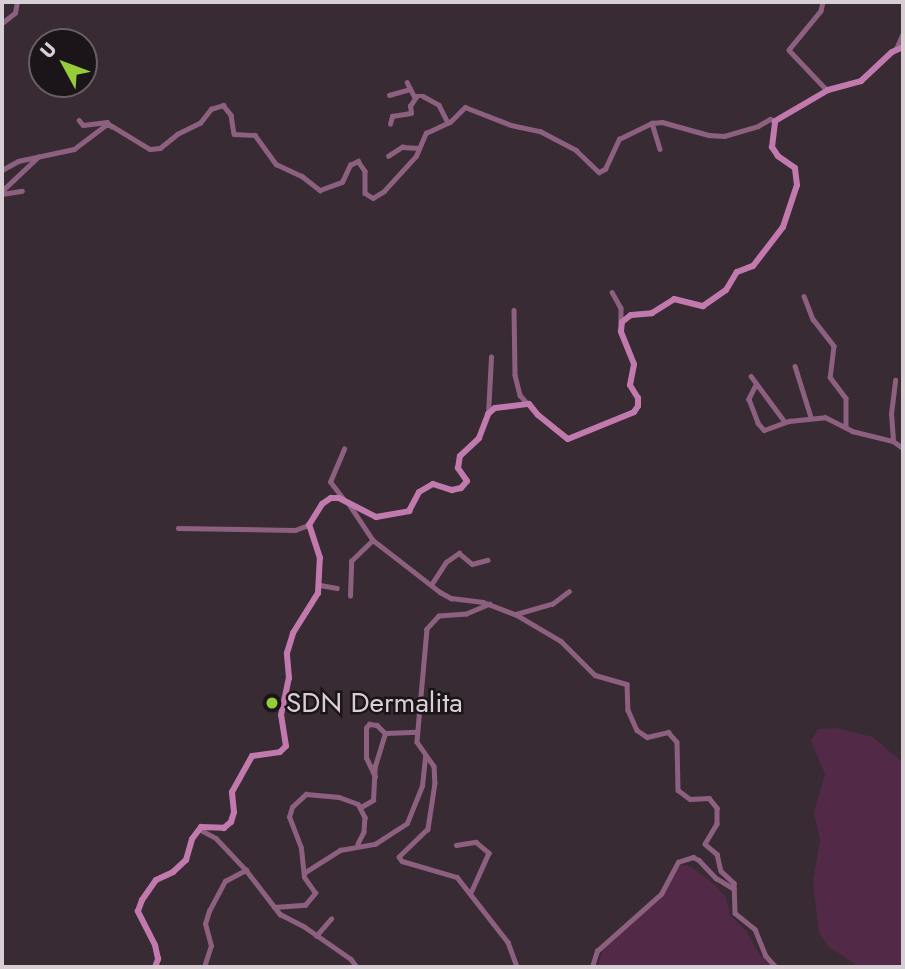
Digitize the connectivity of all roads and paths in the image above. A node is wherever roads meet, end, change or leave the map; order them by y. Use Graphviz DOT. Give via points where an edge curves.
graph roads {
  1 [pos="17,2"];
  2 [pos="823,2"];
  3 [pos="2,23"];
  4 [pos="903,33"];
  5 [pos="899,48"];
  6 [pos="407,82"];
  7 [pos="410,89"];
  8 [pos="828,90"];
  9 [pos="389,95"];
  10 [pos="415,97"];
  11 [pos="79,121"];
  12 [pos="775,121"];
  13 [pos="448,123"];
  14 [pos="652,123"];
  15 [pos="390,124"];
  16 [pos="112,127"];
  17 [pos="419,149"];
  18 [pos="660,149"];
  19 [pos="42,154"];
  20 [pos="388,156"];
  21 [pos="2,170"];
  22 [pos="22,191"];
  23 [pos="2,192"];
  24 [pos="612,292"];
  25 [pos="804,296"];
  26 [pos="514,310"];
  27 [pos="621,324"];
  28 [pos="492,356"];
  29 [pos="794,366"];
  30 [pos="751,376"];
  31 [pos="895,380"];
  32 [pos="756,384"];
  33 [pos="527,403"];
  34 [pos="488,414"];
  35 [pos="811,417"];
  36 [pos="785,422"];
  37 [pos="846,427"];
  38 [pos="893,441"];
  39 [pos="903,448"];
  40 [pos="344,450"];
  41 [pos="346,501"];
  42 [pos="309,525"];
  43 [pos="178,528"];
  44 [pos="373,540"];
  45 [pos="487,560"];
  46 [pos="320,585"];
  47 [pos="431,586"];
  48 [pos="337,588"];
  49 [pos="569,591"];
  50 [pos="350,596"];
  51 [pos="491,604"];
  52 [pos="515,614"];
  53 [pos="417,732"];
  54 [pos="385,733"];
  55 [pos="424,753"];
  56 [pos="375,777"];
  57 [pos="361,807"];
  58 [pos="199,829"];
  59 [pos="358,844"];
  60 [pos="456,845"];
  61 [pos="246,870"];
  62 [pos="304,873"];
  63 [pos="735,889"];
  64 [pos="471,894"];
  65 [pos="273,907"];
  66 [pos="331,919"];
  67 [pos="316,936"];
  68 [pos="155,967"];
  69 [pos="204,967"];
  70 [pos="357,967"];
  71 [pos="517,967"];
  72 [pos="592,967"];
  73 [pos="776,967"];
  1 -- 3 [label="street" via="15,13"];
  2 -- 8 [label="street" via="821,11 789,50"];
  4 -- 5 [label="street"];
  5 -- 8 [label="street" via="867,78"];
  6 -- 7 [label="street"];
  7 -- 9 [label="street"];
  7 -- 10 [label="street"];
  8 -- 12 [label="street"];
  10 -- 13 [label="street" via="439,105"];
  10 -- 15 [label="street" via="412,112 393,116"];
  11 -- 16 [label="street" via="87,125 107,122"];
  12 -- 14 [label="street" via="724,136"];
  12 -- 27 [label="street" via="772,147 795,168 798,177 790,210 773,241 753,266 736,273 726,290 703,306 674,299 652,313 631,315"];
  13 -- 14 [label="street" via="465,107 504,123 534,128 576,150 598,172 605,169 619,139"];
  13 -- 17 [label="street" via="426,133"];
  14 -- 18 [label="street"];
  16 -- 17 [label="street" via="156,150 196,125 211,109 225,106 232,115 234,134 257,137 276,164 320,190 342,182 350,164 358,161 365,171 365,193 373,198"];
  16 -- 19 [label="street" via="100,127 74,149"];
  17 -- 20 [label="street" via="402,147"];
  19 -- 21 [label="street"];
  19 -- 23 [label="street"];
  22 -- 23 [label="street"];
  24 -- 27 [label="street" via="621,308"];
  25 -- 37 [label="street" via="813,319 834,346 830,377 846,398"];
  26 -- 33 [label="street" via="516,382"];
  27 -- 33 [label="street" via="634,364 630,383 639,404 634,412 569,439"];
  28 -- 34 [label="street"];
  29 -- 35 [label="street"];
  30 -- 32 [label="street"];
  31 -- 38 [label="street"];
  32 -- 36 [label="street"];
  32 -- 36 [label="street" via="749,399 760,427 767,430"];
  33 -- 34 [label="street" via="495,408"];
  34 -- 41 [label="street" via="479,438 459,458 458,468 467,481 461,488 433,484 419,492 409,511 376,517"];
  35 -- 36 [label="street"];
  35 -- 37 [label="street" via="825,417"];
  37 -- 38 [label="street"];
  38 -- 39 [label="street"];
  40 -- 41 [label="street" via="330,482"];
  41 -- 42 [label="street" via="327,500"];
  41 -- 44 [label="street"];
  42 -- 43 [label="street" via="295,530"];
  42 -- 46 [label="street" via="320,558"];
  44 -- 47 [label="street"];
  44 -- 50 [label="street" via="351,561"];
  45 -- 47 [label="street" via="472,564 458,553 446,562"];
  46 -- 48 [label="street"];
  46 -- 58 [label="street" via="288,646 289,678 281,715 285,748 254,754 233,788 231,822 224,828"];
  47 -- 51 [label="street" via="452,598"];
  49 -- 52 [label="street" via="552,604"];
  51 -- 52 [label="street"];
  51 -- 53 [label="street" via="467,614 439,616 427,629"];
  52 -- 63 [label="street" via="561,641 595,675 627,684 628,710 640,733 647,737 668,732 675,737 679,754 676,787 690,799 709,798 717,808 717,824 705,844 717,854 720,869 733,880"];
  53 -- 54 [label="street"];
  53 -- 55 [label="street"];
  54 -- 56 [label="street"];
  54 -- 56 [label="street" via="377,725 366,728 365,756"];
  55 -- 59 [label="street" via="422,786 407,823 375,844"];
  55 -- 64 [label="street" via="436,771 428,830 399,858 454,875"];
  56 -- 57 [label="street" via="373,800"];
  57 -- 59 [label="street" via="365,826"];
  57 -- 62 [label="street" via="351,800 309,793 292,807 290,819"];
  58 -- 61 [label="street" via="216,838"];
  58 -- 68 [label="street" via="187,860 156,880 139,905 158,955"];
  59 -- 62 [label="street"];
  60 -- 64 [label="street" via="475,842 489,853"];
  61 -- 65 [label="street"];
  61 -- 69 [label="street" via="225,881 209,911 205,924 211,940"];
  62 -- 65 [label="street" via="315,892 308,903"];
  63 -- 72 [label="street" via="699,860 683,860 661,894 597,951"];
  63 -- 73 [label="street" via="735,913 755,929"];
  64 -- 71 [label="street" via="508,943"];
  65 -- 67 [label="street"];
  66 -- 67 [label="street"];
  67 -- 70 [label="street"];
}
